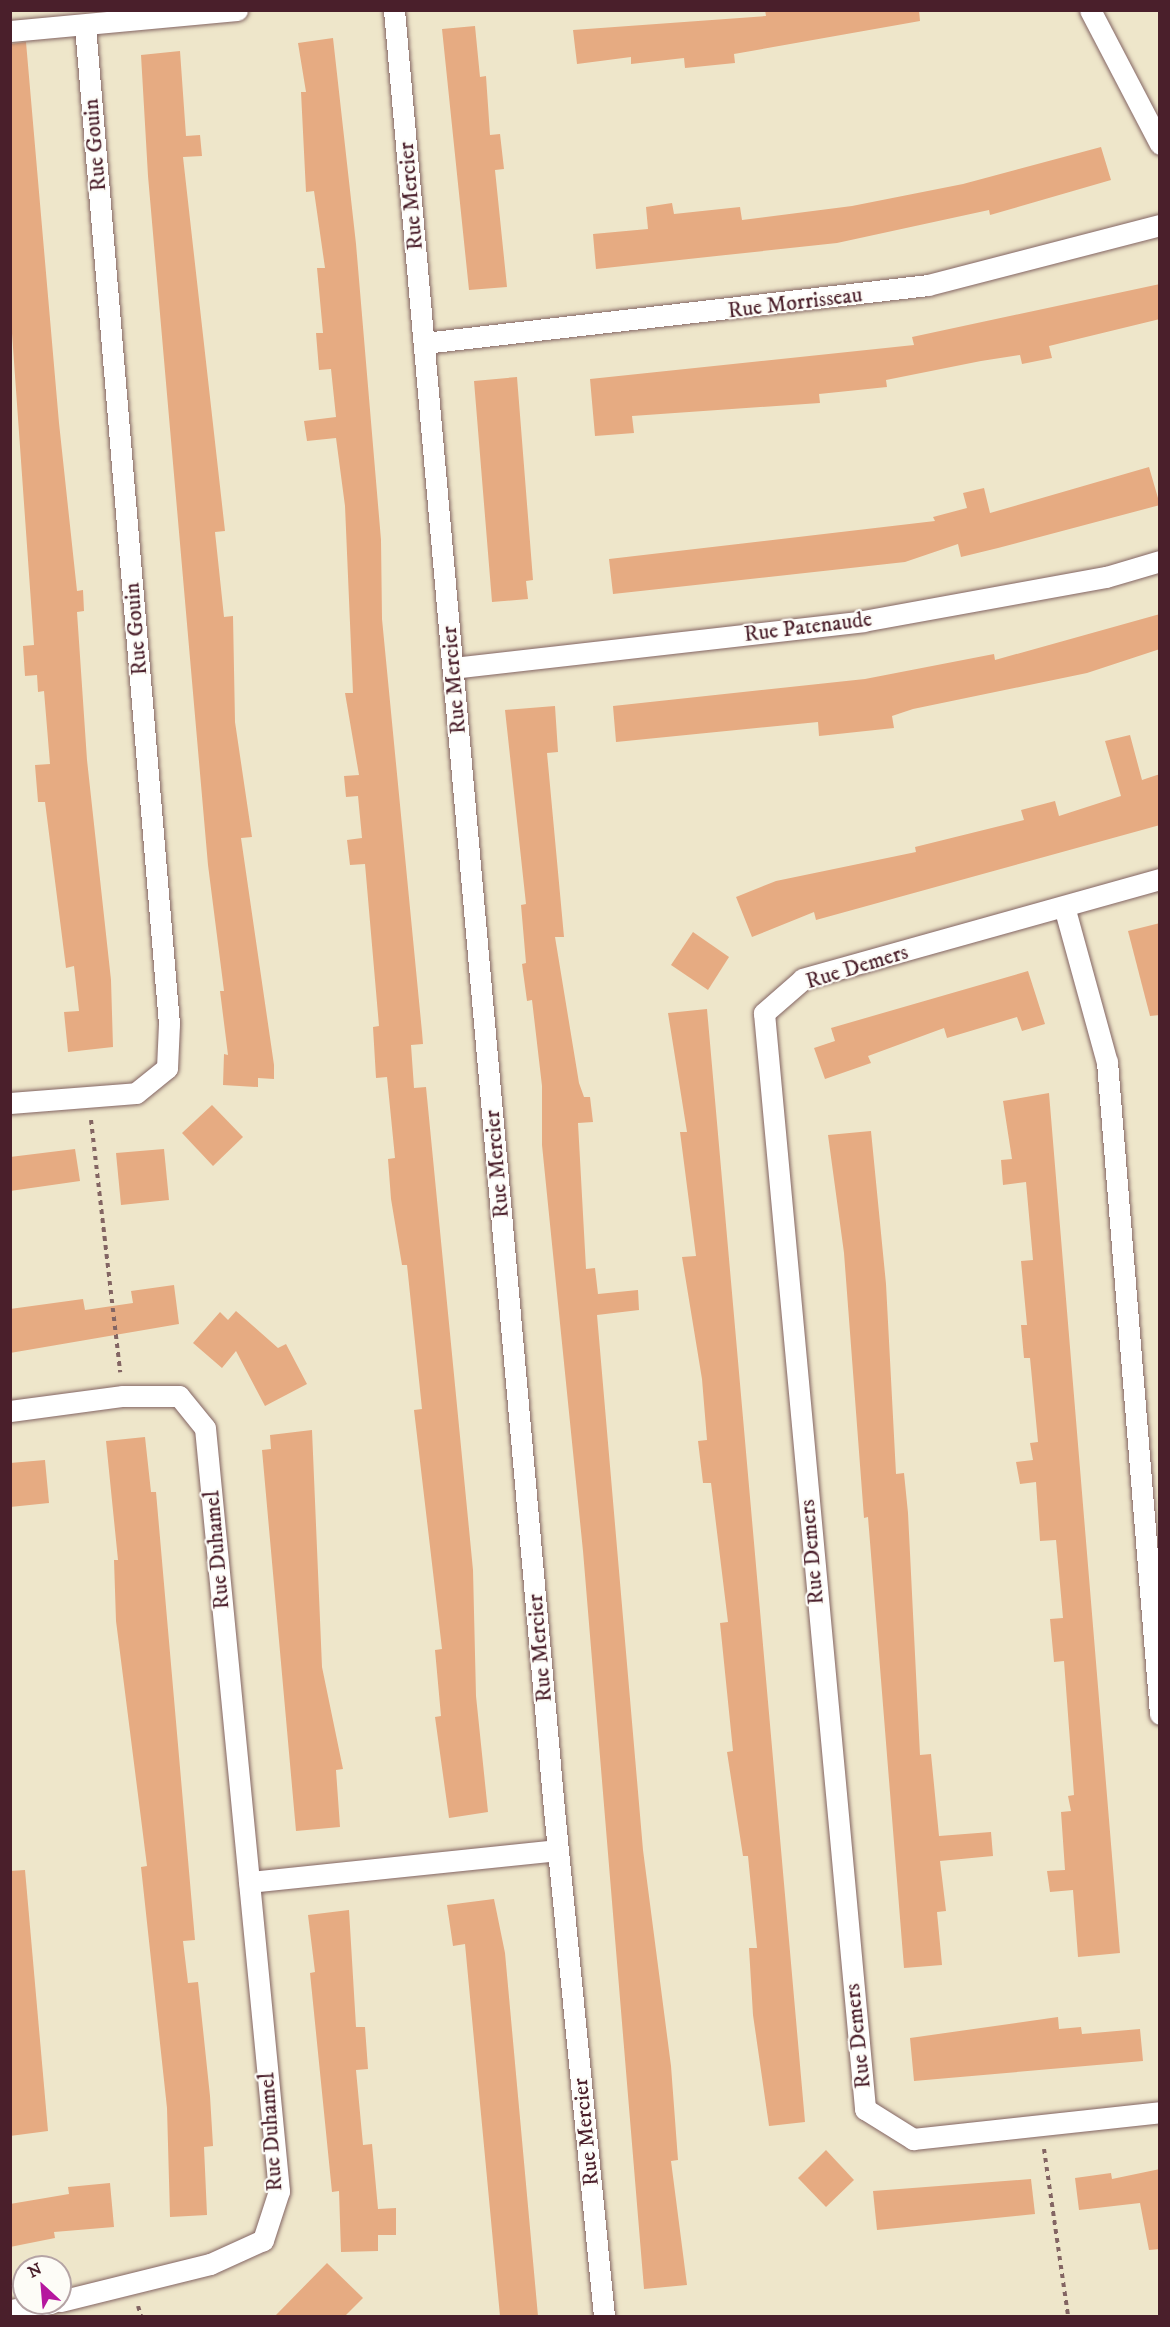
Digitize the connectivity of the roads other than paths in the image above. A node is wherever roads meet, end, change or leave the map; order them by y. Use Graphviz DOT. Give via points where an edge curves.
graph roads {
  1 [pos="237,10"];
  2 [pos="394,10"];
  3 [pos="1090,10"];
  4 [pos="85,25"];
  5 [pos="10,31"];
  6 [pos="1160,144"];
  7 [pos="1160,225"];
  8 [pos="424,343"];
  9 [pos="1160,561"];
  10 [pos="453,668"];
  11 [pos="1160,879"];
  12 [pos="1065,910"];
  13 [pos="10,1103"];
  14 [pos="10,1411"];
  15 [pos="1160,1714"];
  16 [pos="557,1850"];
  17 [pos="249,1882"];
  18 [pos="1160,2112"];
  19 [pos="72,2298"];
  20 [pos="604,2316"];
  1 -- 4 [label="street"];
  2 -- 8 [label="street, Rue Mercier"];
  3 -- 6 [label="street"];
  4 -- 5 [label="street"];
  4 -- 13 [label="street, Rue Gouin" via="169,1024 167,1068 136,1093"];
  7 -- 8 [label="street, Rue Morrisseau" via="928,285"];
  8 -- 10 [label="street, Rue Mercier"];
  9 -- 10 [label="street, Rue Patenaude" via="1106,577 864,621"];
  10 -- 16 [label="street, Rue Mercier"];
  11 -- 12 [label="street, Rue Demers"];
  12 -- 15 [label="street" via="1107,1062"];
  12 -- 18 [label="street, Rue Demers" via="804,979 764,1012 865,2109 882,2125 913,2139"];
  14 -- 17 [label="street, Rue Duhamel" via="123,1396 179,1396 205,1428"];
  16 -- 17 [label="street"];
  16 -- 20 [label="street, Rue Mercier"];
  17 -- 19 [label="street, Rue Duhamel" via="279,2191 263,2240 210,2264"];
}
